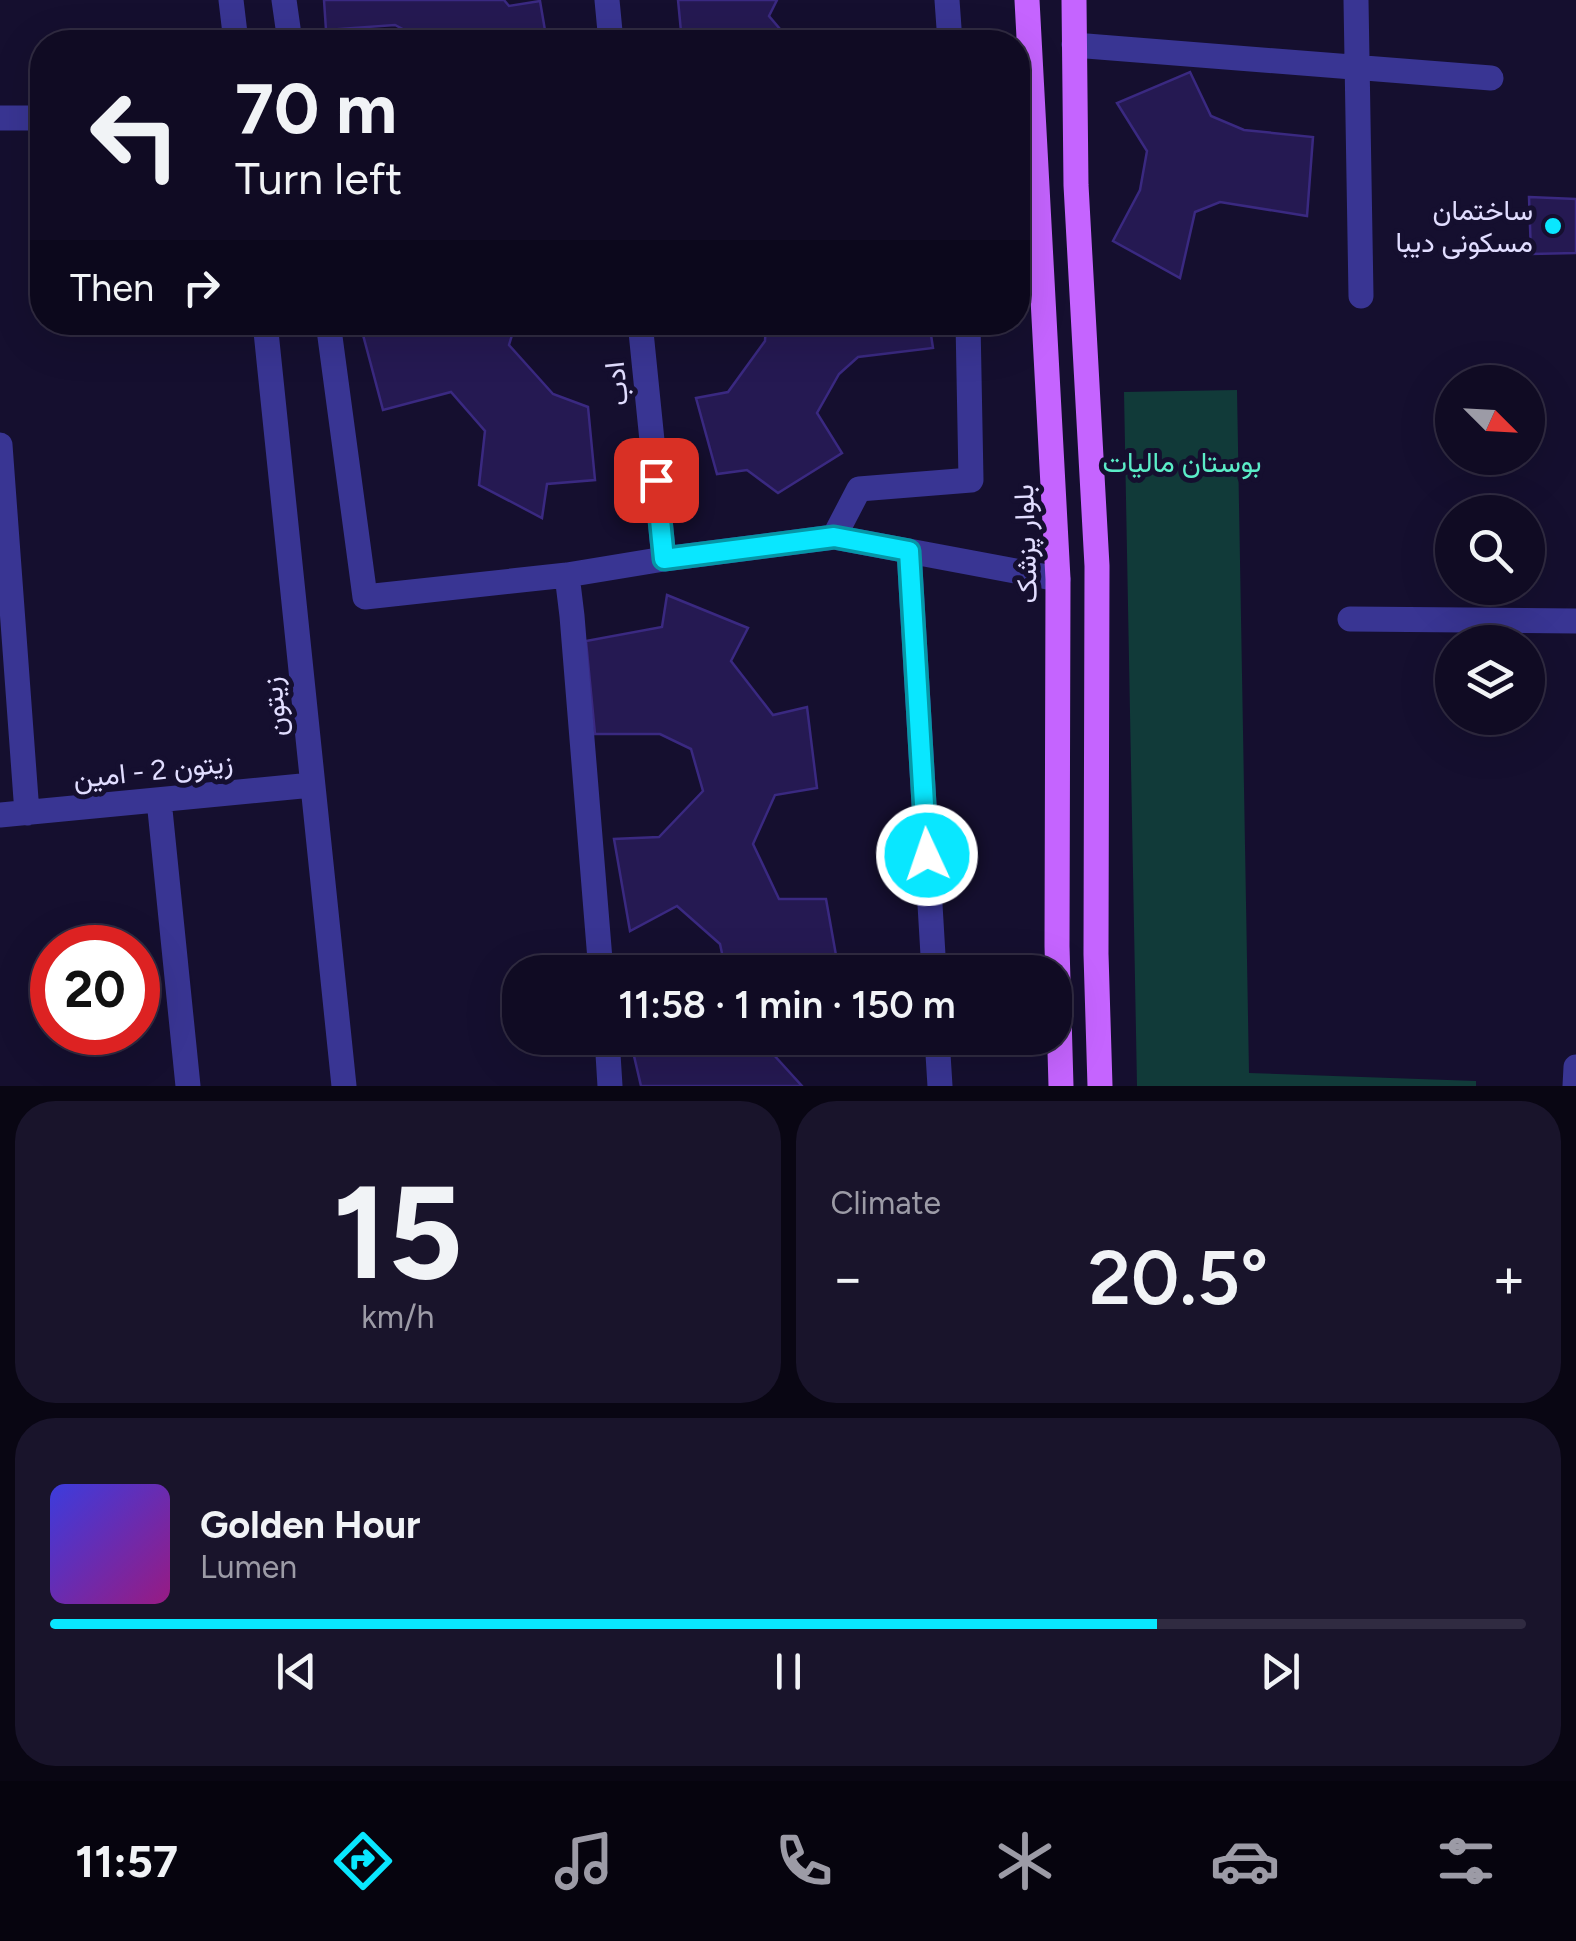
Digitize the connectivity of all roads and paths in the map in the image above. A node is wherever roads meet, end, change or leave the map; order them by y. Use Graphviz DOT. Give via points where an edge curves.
graph roads {
  1 [pos="231,0"];
  2 [pos="284,0"];
  3 [pos="606,0"];
  4 [pos="947,0"];
  5 [pos="1028,0"];
  6 [pos="1074,0"];
  7 [pos="1356,0"];
  8 [pos="235,30"];
  9 [pos="288,30"];
  10 [pos="610,30"];
  11 [pos="949,30"];
  12 [pos="1030,30"];
  13 [pos="1030,39"];
  14 [pos="1074,45"];
  15 [pos="1356,68"];
  16 [pos="1491,78"];
  17 [pos="0,118"];
  18 [pos="30,118"];
  19 [pos="1361,296"];
  20 [pos="266,335"];
  21 [pos="330,335"];
  22 [pos="641,335"];
  23 [pos="968,335"];
  24 [pos="0,446"];
  25 [pos="834,537"];
  26 [pos="909,551"];
  27 [pos="664,559"];
  28 [pos="567,575"];
  29 [pos="1058,579"];
  30 [pos="1350,619"];
  31 [pos="1576,621"];
  32 [pos="312,784"];
  33 [pos="158,800"];
  34 [pos="27,812"];
  35 [pos="0,815"];
  36 [pos="600,955"];
  37 [pos="933,955"];
  38 [pos="607,1055"];
  39 [pos="938,1055"];
  40 [pos="1576,1067"];
  41 [pos="188,1086"];
  42 [pos="344,1086"];
  43 [pos="610,1086"];
  44 [pos="940,1086"];
  45 [pos="1061,1086"];
  46 [pos="1100,1086"];
  47 [pos="1575,1086"];
  1 -- 8 [label="street"];
  2 -- 9 [label="street"];
  3 -- 10 [label="street"];
  4 -- 11 [label="street"];
  5 -- 12 [label="main road, بلوار پزشک"];
  6 -- 14 [label="main road"];
  7 -- 15 [label="street"];
  13 -- 29 [label="main road, بلوار پزشک"];
  14 -- 15 [label="street"];
  14 -- 46 [label="main road" via="1098,566"];
  15 -- 16 [label="street"];
  15 -- 19 [label="street"];
  17 -- 18 [label="street"];
  20 -- 32 [label="street, زیتون"];
  21 -- 28 [label="street" via="365,597"];
  22 -- 27 [label="street, ادب"];
  23 -- 25 [label="street" via="971,480 859,489"];
  24 -- 34 [label="street"];
  25 -- 26 [label="street"];
  25 -- 27 [label="street"];
  26 -- 29 [label="street"];
  26 -- 37 [label="street"];
  27 -- 28 [label="street"];
  28 -- 36 [label="street"];
  29 -- 45 [label="main road, بلوار پزشک"];
  30 -- 31 [label="street"];
  32 -- 33 [label="street, زیتون 2 - امین"];
  32 -- 42 [label="street, زیتون"];
  33 -- 34 [label="street, زیتون 2 - امین"];
  33 -- 41 [label="street"];
  34 -- 35 [label="street, زیتون 2 - امین"];
  38 -- 43 [label="street"];
  39 -- 44 [label="street"];
  40 -- 47 [label="street"];
}
